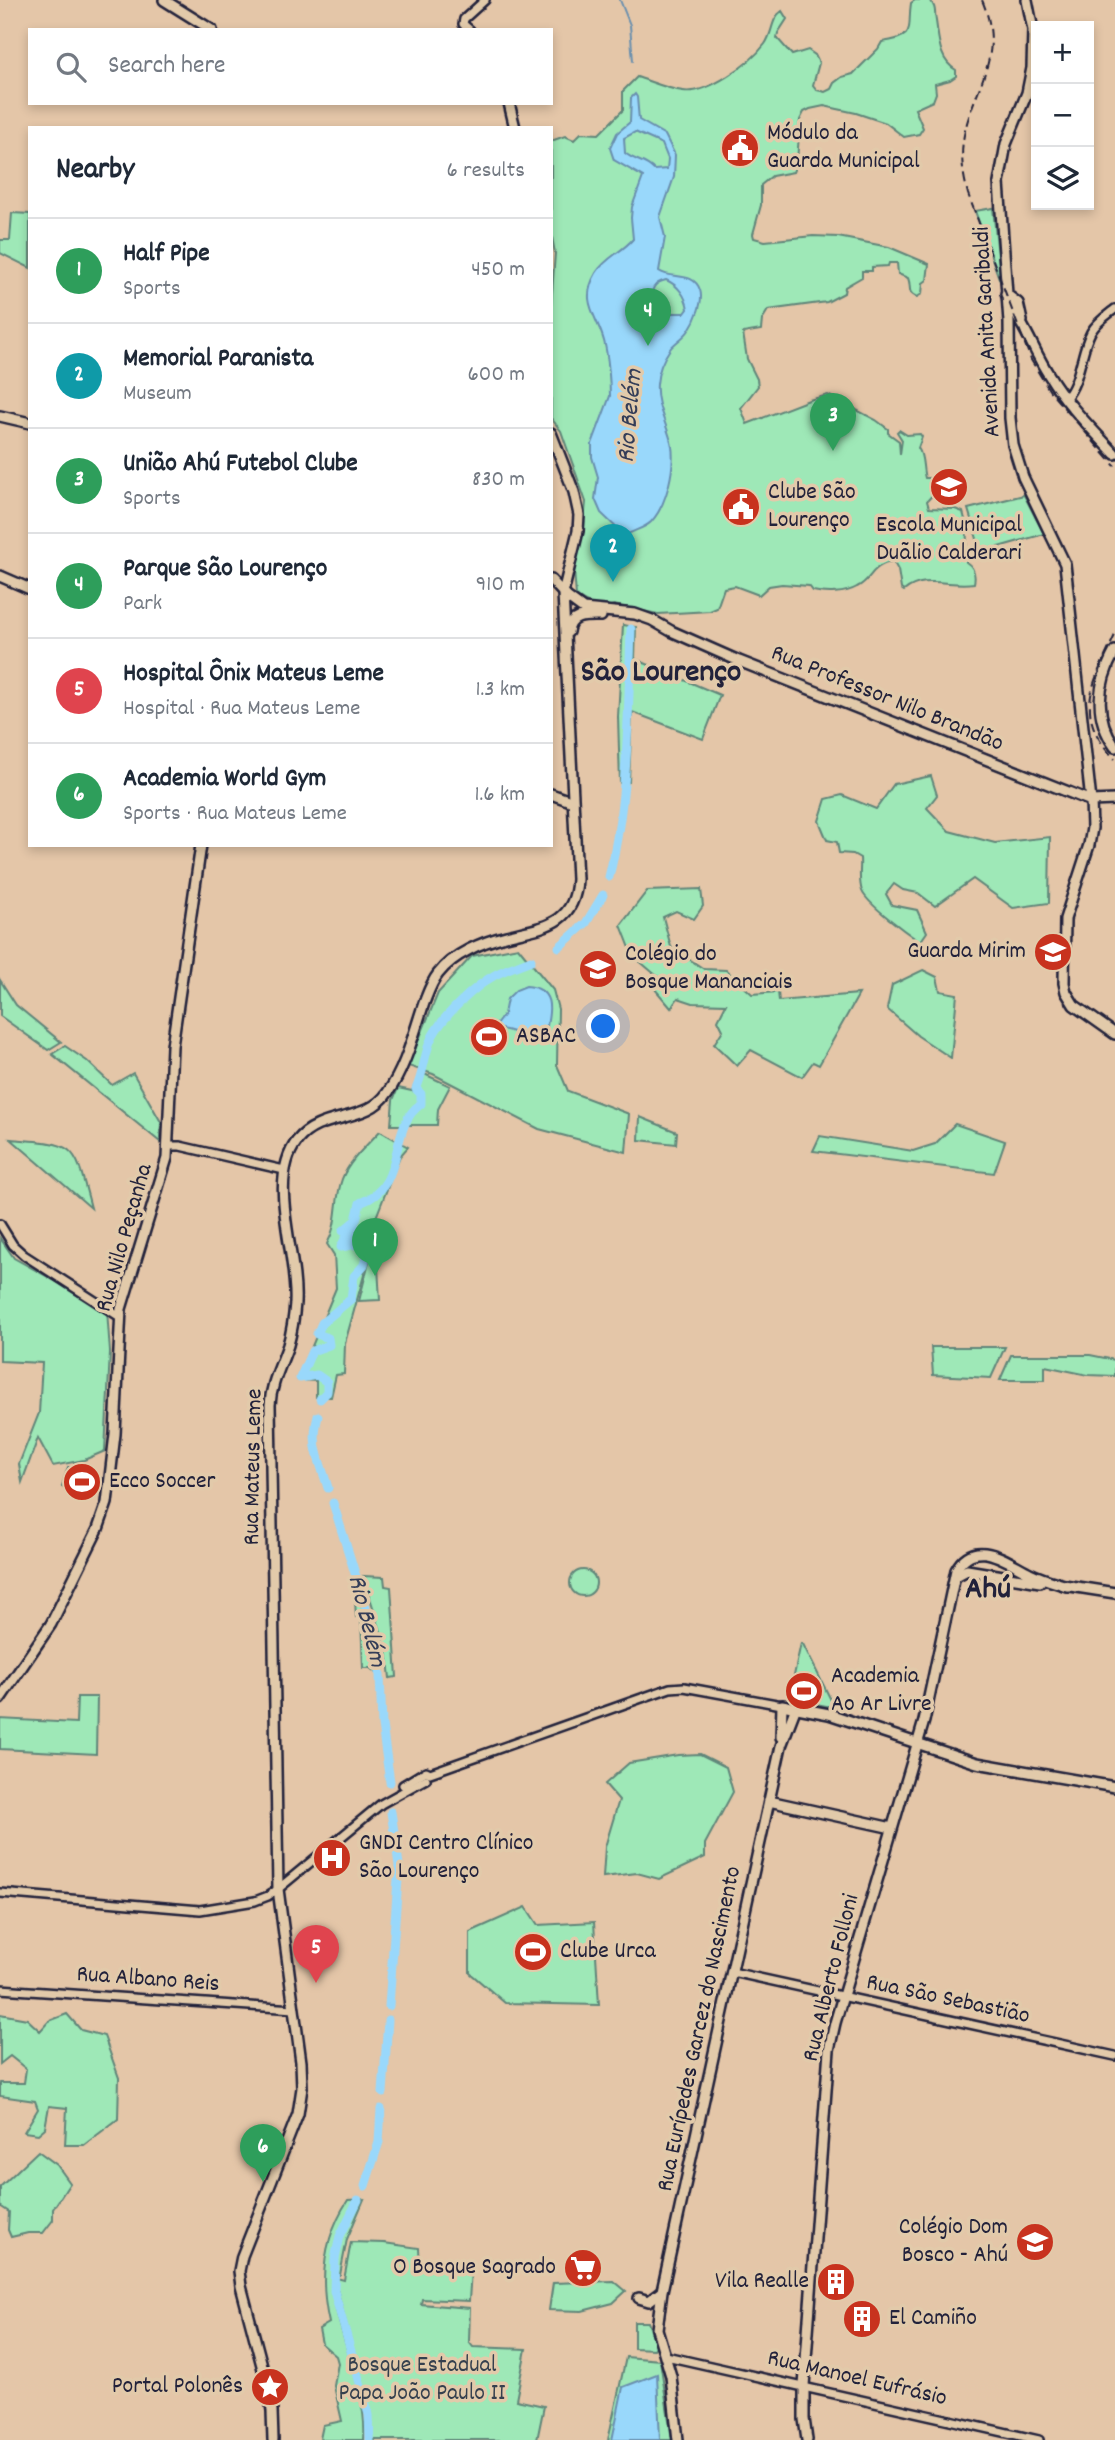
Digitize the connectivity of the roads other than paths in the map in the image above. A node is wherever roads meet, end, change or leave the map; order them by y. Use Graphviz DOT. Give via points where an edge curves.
graph roads {
  1 [pos="164,0"];
  2 [pos="485,0"];
  3 [pos="1027,0"];
  4 [pos="209,28"];
  5 [pos="468,28"];
  6 [pos="509,105"];
  7 [pos="515,126"];
  8 [pos="1007,299"];
  9 [pos="1115,309"];
  10 [pos="1021,319"];
  11 [pos="1009,322"];
  12 [pos="1065,399"];
  13 [pos="0,416"];
  14 [pos="28,422"];
  15 [pos="553,438"];
  16 [pos="1115,454"];
  17 [pos="579,515"];
  18 [pos="0,576"];
  19 [pos="553,580"];
  20 [pos="553,582"];
  21 [pos="553,585"];
  22 [pos="28,588"];
  23 [pos="563,593"];
  24 [pos="671,631"];
  25 [pos="1115,650"];
  26 [pos="565,655"];
  27 [pos="1115,660"];
  28 [pos="1115,738"];
  29 [pos="1115,747"];
  30 [pos="553,795"];
  31 [pos="1115,800"];
  32 [pos="1091,801"];
  33 [pos="573,802"];
  34 [pos="201,847"];
  35 [pos="1115,1034"];
  36 [pos="167,1146"];
  37 [pos="284,1170"];
  38 [pos="0,1224"];
  39 [pos="120,1317"];
  40 [pos="1018,1566"];
  41 [pos="954,1578"];
  42 [pos="1018,1578"];
  43 [pos="1067,1586"];
  44 [pos="1115,1593"];
  45 [pos="1,1697"];
  46 [pos="782,1705"];
  47 [pos="796,1707"];
  48 [pos="916,1743"];
  49 [pos="781,1746"];
  50 [pos="1115,1787"];
  51 [pos="769,1801"];
  52 [pos="892,1828"];
  53 [pos="278,1889"];
  54 [pos="0,1893"];
  55 [pos="732,1972"];
  56 [pos="0,1989"];
  57 [pos="843,1997"];
  58 [pos="294,2009"];
  59 [pos="1115,2056"];
  60 [pos="662,2291"];
  61 [pos="639,2298"];
  62 [pos="666,2356"];
  63 [pos="804,2386"];
  64 [pos="272,2440"];
  65 [pos="678,2440"];
  66 [pos="807,2440"];
  67 [pos="1039,2440"];
  1 -- 4 [label="main road"];
  2 -- 5 [label="street" via="463,22"];
  3 -- 8 [label="main road, Avenida Anita Garibaldi" via="1034,40 1031,77 1006,144 999,183"];
  6 -- 7 [label="main road"];
  8 -- 10 [label="main road" via="1020,306"];
  8 -- 11 [label="main road, Avenida Anita Garibaldi"];
  9 -- 12 [label="street" via="1091,333 1072,391"];
  10 -- 11 [label="main road" via="1014,317"];
  10 -- 12 [label="main road"];
  11 -- 32 [label="main road, Avenida Anita Garibaldi" via="1012,437 1023,477 1065,564"];
  12 -- 16 [label="main road"];
  13 -- 14 [label="main road"];
  15 -- 17 [label="main road, Rua Mateus Leme" via="575,492"];
  17 -- 19 [label="main road" via="561,576"];
  17 -- 23 [label="main road, Rua Mateus Leme"];
  18 -- 22 [label="main road"];
  20 -- 23 [label="main road, Rua Professor Nilo Brandão"];
  21 -- 26 [label="main road"];
  23 -- 24 [label="main road, Rua Professor Nilo Brandão" via="583,608 635,614"];
  23 -- 26 [label="main road, Rua Mateus Leme"];
  24 -- 26 [label="main road, Rua Professor Nilo Brandão" via="631,619 582,616 569,626"];
  24 -- 32 [label="main road, Rua Professor Nilo Brandão"];
  25 -- 29 [label="main road" via="1099,695 1104,724"];
  26 -- 33 [label="main road, Rua Mateus Leme"];
  27 -- 28 [label="main road" via="1104,703"];
  30 -- 33 [label="main road"];
  31 -- 32 [label="main road"];
  32 -- 35 [label="main road, Avenida Anita Garibaldi" via="1089,845 1065,919 1063,983 1069,999 1082,1012"];
  33 -- 37 [label="main road, Rua Mateus Leme" via="576,886 568,910 547,928 480,945 443,968 384,1097 364,1112 311,1129 298,1141"];
  34 -- 36 [label="main road, Rua Nilo Peçanha" via="172,1046"];
  36 -- 37 [label="street"];
  36 -- 39 [label="main road, Rua Nilo Peçanha"];
  37 -- 53 [label="main road, Rua Mateus Leme" via="282,1190 295,1300 270,1405"];
  38 -- 39 [label="street" via="24,1255"];
  39 -- 45 [label="main road, Rua Nilo Peçanha" via="114,1442 105,1512 51,1624"];
  40 -- 41 [label="main road" via="999,1555 978,1553 959,1565"];
  40 -- 42 [label="main road"];
  40 -- 43 [label="main road"];
  41 -- 42 [label="main road" via="967,1570"];
  41 -- 48 [label="main road, Rua Alberto Folloni"];
  42 -- 43 [label="main road"];
  43 -- 44 [label="main road"];
  46 -- 47 [label="main road"];
  46 -- 49 [label="main road, Rua Eurípedes Garcez do Nascimento"];
  46 -- 53 [label="street" via="670,1688 426,1775 390,1793"];
  47 -- 48 [label="main road"];
  47 -- 49 [label="main road, Rua Eurípedes Garcez do Nascimento"];
  48 -- 50 [label="main road" via="977,1763"];
  48 -- 52 [label="main road, Rua Alberto Folloni"];
  49 -- 51 [label="main road, Rua Eurípedes Garcez do Nascimento"];
  51 -- 52 [label="main road"];
  51 -- 55 [label="main road, Rua Eurípedes Garcez do Nascimento"];
  52 -- 57 [label="main road, Rua Alberto Folloni"];
  53 -- 54 [label="street" via="255,1901 201,1910"];
  53 -- 58 [label="main road, Rua Mateus Leme"];
  55 -- 57 [label="street, Rua São Sebastião"];
  55 -- 60 [label="main road, Rua Eurípedes Garcez do Nascimento"];
  56 -- 58 [label="street, Rua Albano Reis"];
  57 -- 59 [label="street, Rua São Sebastião"];
  57 -- 63 [label="main road, Rua Alberto Folloni" via="827,2067"];
  58 -- 64 [label="main road, Rua Mateus Leme" via="302,2072 300,2105 240,2266 241,2286 271,2401"];
  60 -- 61 [label="main road" via="654,2299"];
  60 -- 62 [label="main road, Rua Eurípedes Garcez do Nascimento" via="658,2333"];
  62 -- 63 [label="street, Rua Manoel Eufrásio"];
  62 -- 65 [label="main road"];
  63 -- 66 [label="main road, Rua Alberto Folloni"];
  63 -- 67 [label="street, Rua Manoel Eufrásio"];
}
